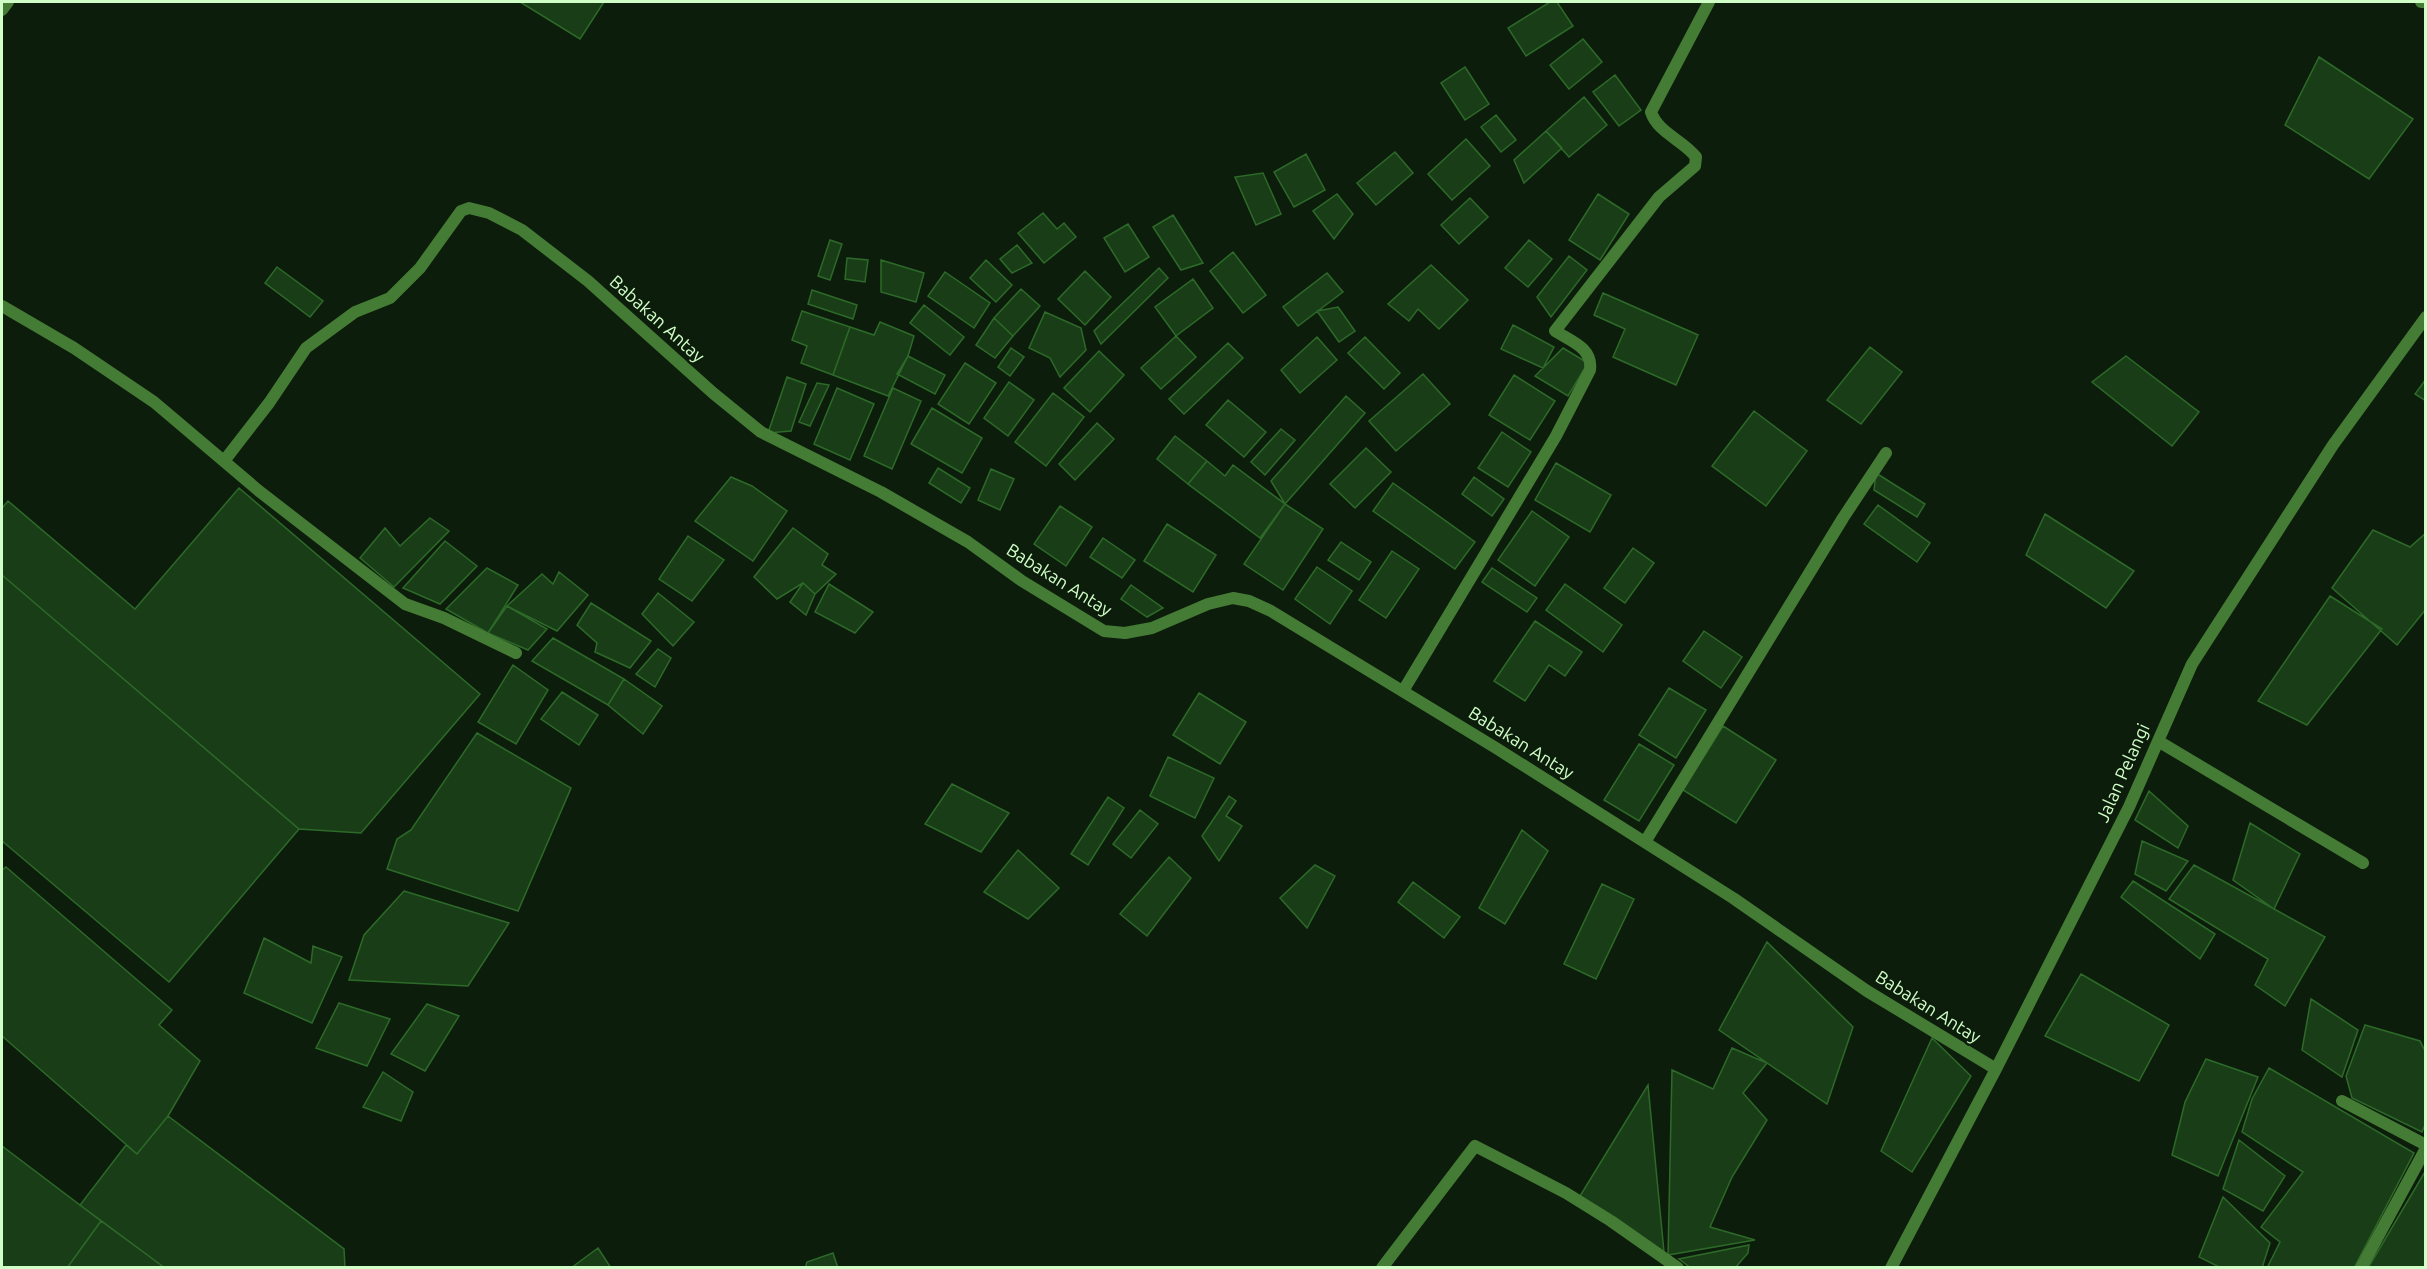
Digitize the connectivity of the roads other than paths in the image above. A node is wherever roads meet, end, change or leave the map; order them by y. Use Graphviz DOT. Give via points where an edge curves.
graph roads {
  1 [pos="8,2"];
  2 [pos="1709,2"];
  3 [pos="2,10"];
  4 [pos="2,306"];
  5 [pos="2426,317"];
  6 [pos="1886,453"];
  7 [pos="224,461"];
  8 [pos="516,653"];
  9 [pos="1403,691"];
  10 [pos="2158,741"];
  11 [pos="1645,842"];
  12 [pos="2363,863"];
  13 [pos="1996,1070"];
  14 [pos="2342,1101"];
  15 [pos="2426,1147"];
  16 [pos="1382,1268"];
  17 [pos="1678,1268"];
  18 [pos="1891,1268"];
  19 [pos="2361,1268"];
  1 -- 3 [label="street"];
  2 -- 9 [label="street" via="1651,112 1657,124 1691,150 1696,157 1695,166 1659,197 1555,332 1587,351 1590,370 1556,436"];
  4 -- 7 [label="street" via="154,402"];
  5 -- 10 [label="street, Jalan Pelangi" via="2333,445 2192,664"];
  6 -- 11 [label="street"];
  7 -- 8 [label="street" via="405,604"];
  7 -- 9 [label="street, Babakan Antay" via="306,348 355,312 390,298 420,268 461,211 469,208 522,230 761,432 881,492 968,542 1022,581 1104,631 1125,633 1152,628 1208,604 1233,598 1249,601"];
  9 -- 11 [label="street, Babakan Antay"];
  10 -- 12 [label="street"];
  10 -- 13 [label="street, Jalan Pelangi" via="2129,807"];
  11 -- 13 [label="street, Babakan Antay" via="1868,991"];
  13 -- 18 [label="street, Jalan Pelangi"];
  14 -- 15 [label="street"];
  15 -- 19 [label="street"];
  16 -- 17 [label="street" via="1475,1146 1566,1193"];
}
